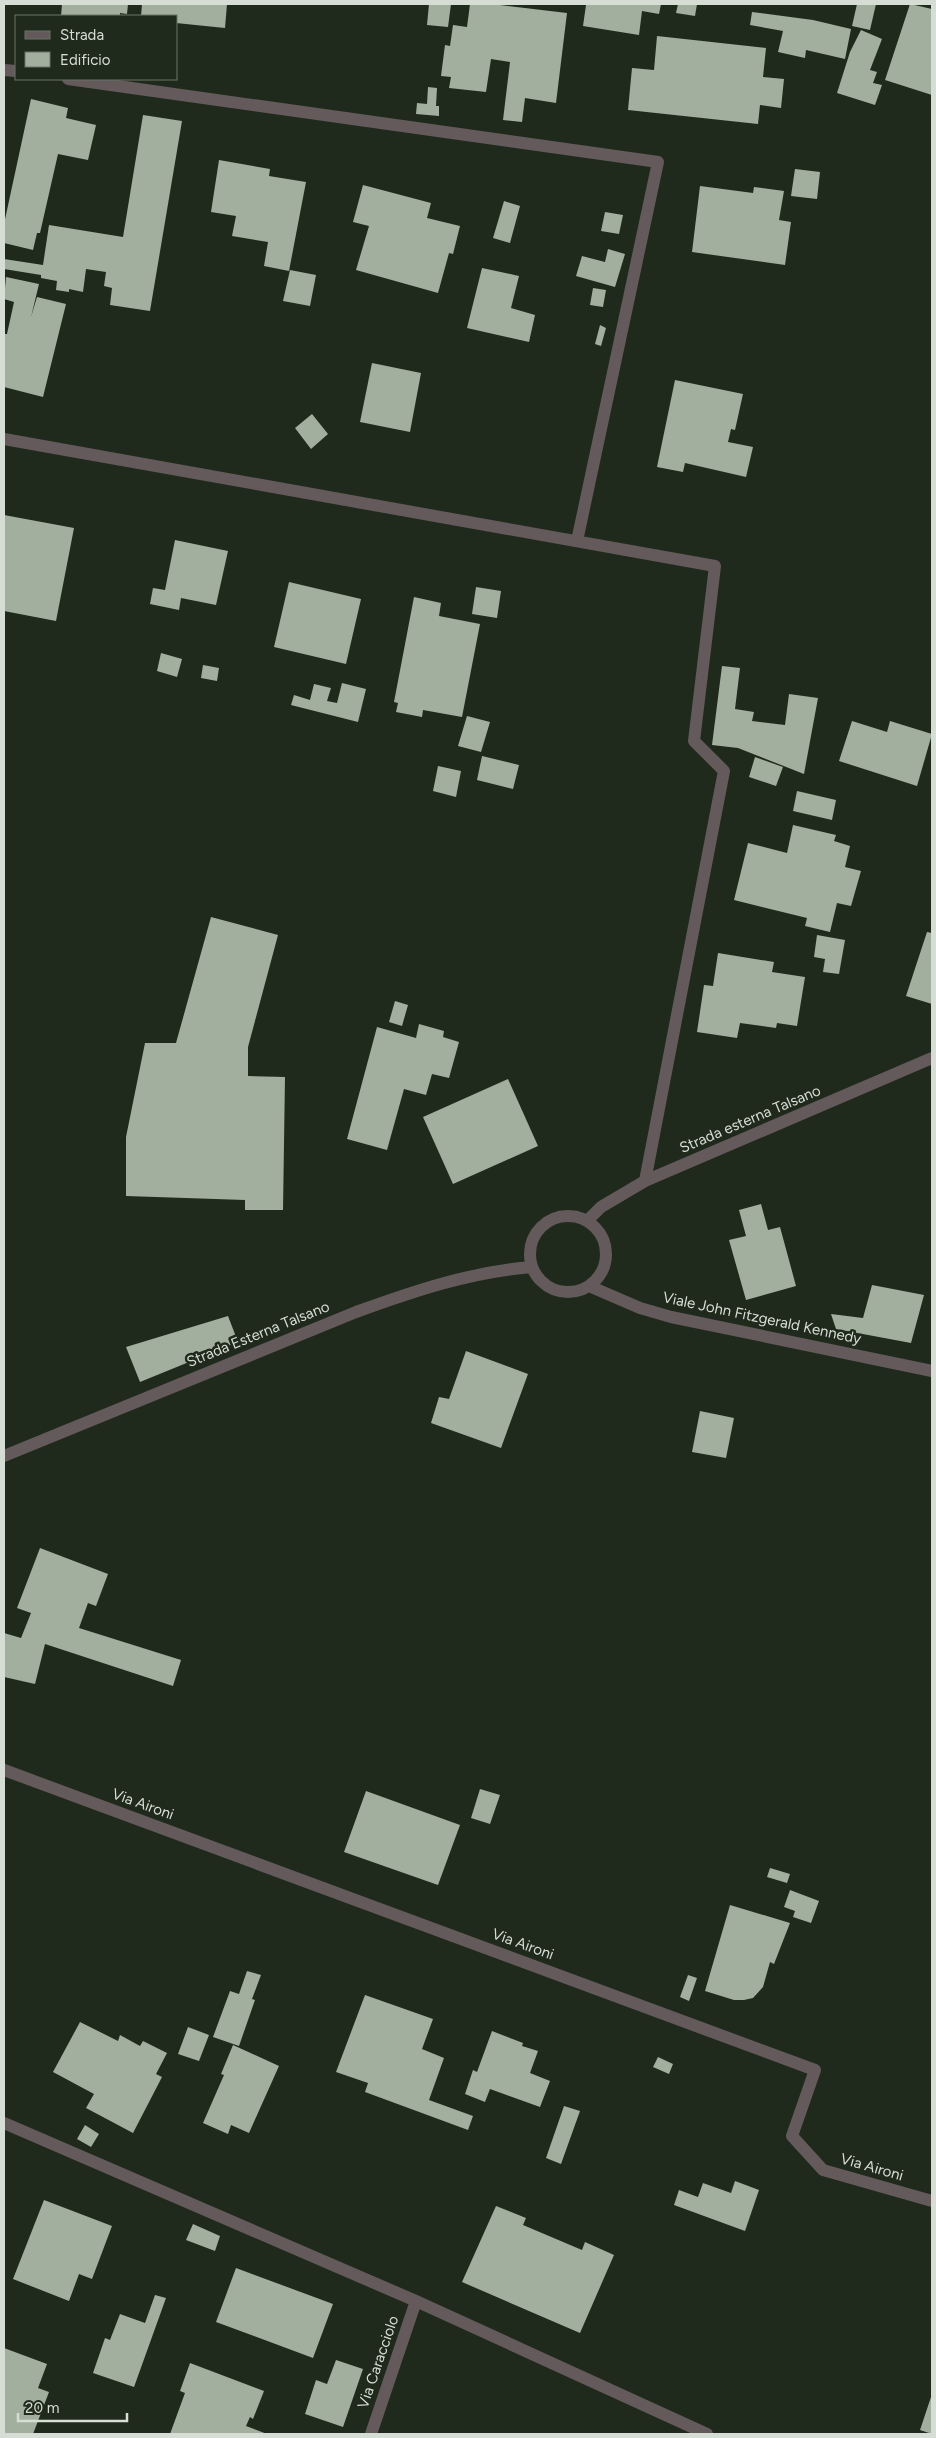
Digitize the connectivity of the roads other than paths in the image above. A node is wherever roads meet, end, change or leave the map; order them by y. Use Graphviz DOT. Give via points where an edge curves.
graph roads {
  1 [pos="75,80"];
  2 [pos="4,439"];
  3 [pos="576,541"];
  4 [pos="932,1058"];
  5 [pos="645,1182"];
  6 [pos="588,1220"];
  7 [pos="532,1266"];
  8 [pos="589,1286"];
  9 [pos="932,1371"];
  10 [pos="4,1456"];
  11 [pos="4,1770"];
  12 [pos="4,2123"];
  13 [pos="932,2200"];
  14 [pos="416,2301"];
  15 [pos="371,2434"];
  16 [pos="707,2434"];
  1 -- 3 [label="street" via="658,162"];
  2 -- 3 [label="street"];
  3 -- 5 [label="street" via="715,566 694,742 724,771"];
  4 -- 5 [label="street, Strada esterna Talsano"];
  5 -- 6 [label="street, Strada esterna Talsano" via="600,1207"];
  6 -- 7 [label="street" via="568,1215 548,1221 530,1246"];
  6 -- 8 [label="street" via="604,1240 606,1253 605,1266"];
  7 -- 8 [label="street" via="537,1277 556,1290 579,1291"];
  7 -- 10 [label="street, Strada Esterna Talsano" via="487,1271 413,1291"];
  8 -- 9 [label="street, Viale John Fitzgerald Kennedy" via="640,1308 671,1317"];
  11 -- 13 [label="street, Via Aironi" via="815,2070 792,2136 822,2170"];
  12 -- 14 [label="street"];
  14 -- 15 [label="street, Via Caracciolo"];
  14 -- 16 [label="street"];
}
